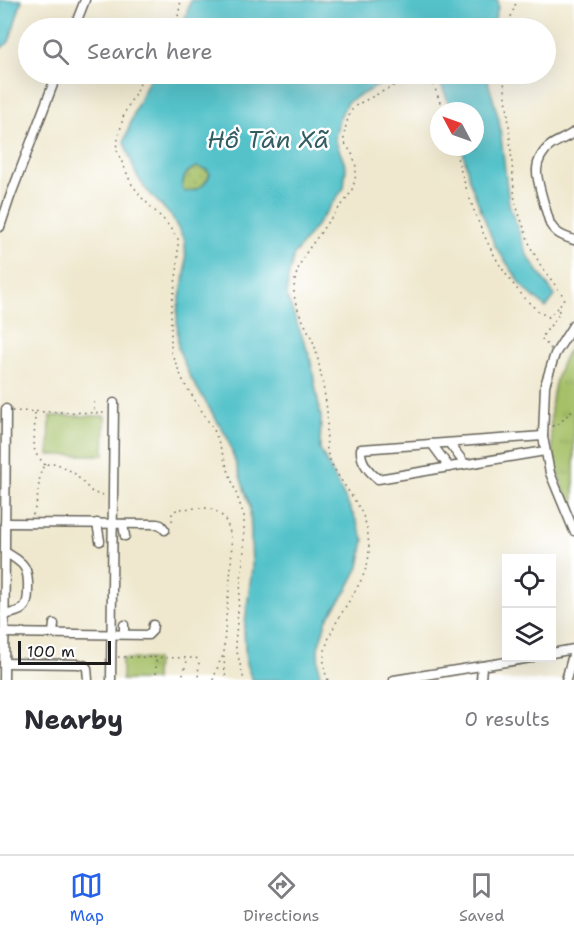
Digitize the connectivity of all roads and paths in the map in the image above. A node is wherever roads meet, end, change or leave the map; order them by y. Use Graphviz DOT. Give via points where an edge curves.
graph roads {
  1 [pos="85,0"];
  2 [pos="181,0"];
  3 [pos="517,0"];
  4 [pos="78,18"];
  5 [pos="179,18"];
  6 [pos="511,18"];
  7 [pos="53,84"];
  8 [pos="140,84"];
  9 [pos="397,84"];
  10 [pos="432,84"];
  11 [pos="504,84"];
  12 [pos="440,102"];
  13 [pos="574,132"];
  14 [pos="457,156"];
  15 [pos="0,227"];
  16 [pos="574,240"];
  17 [pos="557,308"];
  18 [pos="574,324"];
  19 [pos="555,354"];
  20 [pos="94,402"];
  21 [pos="114,403"];
  22 [pos="574,408"];
  23 [pos="8,410"];
  24 [pos="35,412"];
  25 [pos="94,413"];
  26 [pos="109,413"];
  27 [pos="543,431"];
  28 [pos="449,443"];
  29 [pos="432,444"];
  30 [pos="545,451"];
  31 [pos="465,464"];
  32 [pos="46,466"];
  33 [pos="449,467"];
  34 [pos="108,495"];
  35 [pos="31,519"];
  36 [pos="172,521"];
  37 [pos="97,523"];
  38 [pos="3,524"];
  39 [pos="112,524"];
  40 [pos="123,524"];
  41 [pos="165,530"];
  42 [pos="574,531"];
  43 [pos="125,536"];
  44 [pos="100,541"];
  45 [pos="5,552"];
  46 [pos="4,615"];
  47 [pos="153,625"];
  48 [pos="4,633"];
  49 [pos="112,634"];
  50 [pos="574,650"];
  51 [pos="556,653"];
  52 [pos="224,654"];
  53 [pos="117,657"];
  54 [pos="156,657"];
  55 [pos="188,658"];
  56 [pos="504,662"];
  57 [pos="4,663"];
  58 [pos="482,666"];
  59 [pos="458,670"];
  60 [pos="564,679"];
  61 [pos="4,680"];
  62 [pos="88,680"];
  63 [pos="111,680"];
  64 [pos="156,680"];
  65 [pos="181,680"];
  66 [pos="198,680"];
  67 [pos="213,680"];
  68 [pos="226,680"];
  69 [pos="244,680"];
  70 [pos="328,680"];
  71 [pos="394,680"];
  72 [pos="457,680"];
  73 [pos="481,680"];
  1 -- 4 [label="street"];
  2 -- 5 [label="path"];
  3 -- 6 [label="path"];
  7 -- 15 [label="street"];
  8 -- 69 [label="path" via="124,114 116,148 131,183 178,239 171,352 184,383 215,432 244,516 235,644"];
  9 -- 70 [label="path" via="351,111 344,140 357,170 354,186 299,263 294,289 322,379 328,454 361,511 368,532 366,568 328,641 324,656"];
  10 -- 12 [label="path"];
  11 -- 17 [label="path" via="515,202 531,249 564,297"];
  13 -- 16 [label="street" via="542,154 536,171 550,224 560,235"];
  14 -- 17 [label="path" via="475,215 505,274 529,304 544,315 549,317"];
  17 -- 19 [label="path" via="560,313 541,338"];
  18 -- 19 [label="street"];
  19 -- 27 [label="street" via="544,385"];
  20 -- 25 [label="path"];
  21 -- 39 [label="street"];
  22 -- 27 [label="path" via="560,423"];
  23 -- 24 [label="path"];
  23 -- 38 [label="street"];
  24 -- 25 [label="path"];
  24 -- 32 [label="path" via="34,448"];
  25 -- 26 [label="path"];
  27 -- 28 [label="street"];
  27 -- 30 [label="street"];
  28 -- 29 [label="street"];
  28 -- 31 [label="street"];
  29 -- 33 [label="street"];
  29 -- 33 [label="street" via="360,452 378,479"];
  30 -- 31 [label="street"];
  30 -- 42 [label="street"];
  31 -- 33 [label="street"];
  32 -- 34 [label="path" via="62,466 93,493"];
  32 -- 35 [label="path" via="40,475"];
  36 -- 52 [label="path" via="172,513 177,510 212,509 225,521 230,533"];
  37 -- 38 [label="street"];
  37 -- 39 [label="street"];
  37 -- 44 [label="street"];
  38 -- 45 [label="street"];
  39 -- 40 [label="street"];
  39 -- 49 [label="street"];
  40 -- 41 [label="street" via="161,525"];
  40 -- 43 [label="street"];
  45 -- 46 [label="street"];
  45 -- 46 [label="street" via="29,574 25,608"];
  46 -- 48 [label="street"];
  47 -- 49 [label="street" via="148,635 124,630"];
  48 -- 49 [label="street" via="54,629 101,630"];
  48 -- 57 [label="street"];
  49 -- 63 [label="street"];
  50 -- 51 [label="street"];
  50 -- 60 [label="street"];
  52 -- 67 [label="path"];
  52 -- 68 [label="path"];
  53 -- 54 [label="path"];
  54 -- 55 [label="path"];
  54 -- 64 [label="path"];
  55 -- 65 [label="path"];
  55 -- 66 [label="path" via="199,661"];
  56 -- 58 [label="street"];
  57 -- 61 [label="street"];
  57 -- 62 [label="street" via="84,665"];
  58 -- 59 [label="street"];
  58 -- 73 [label="street"];
  59 -- 71 [label="street"];
  59 -- 72 [label="street"];
}
